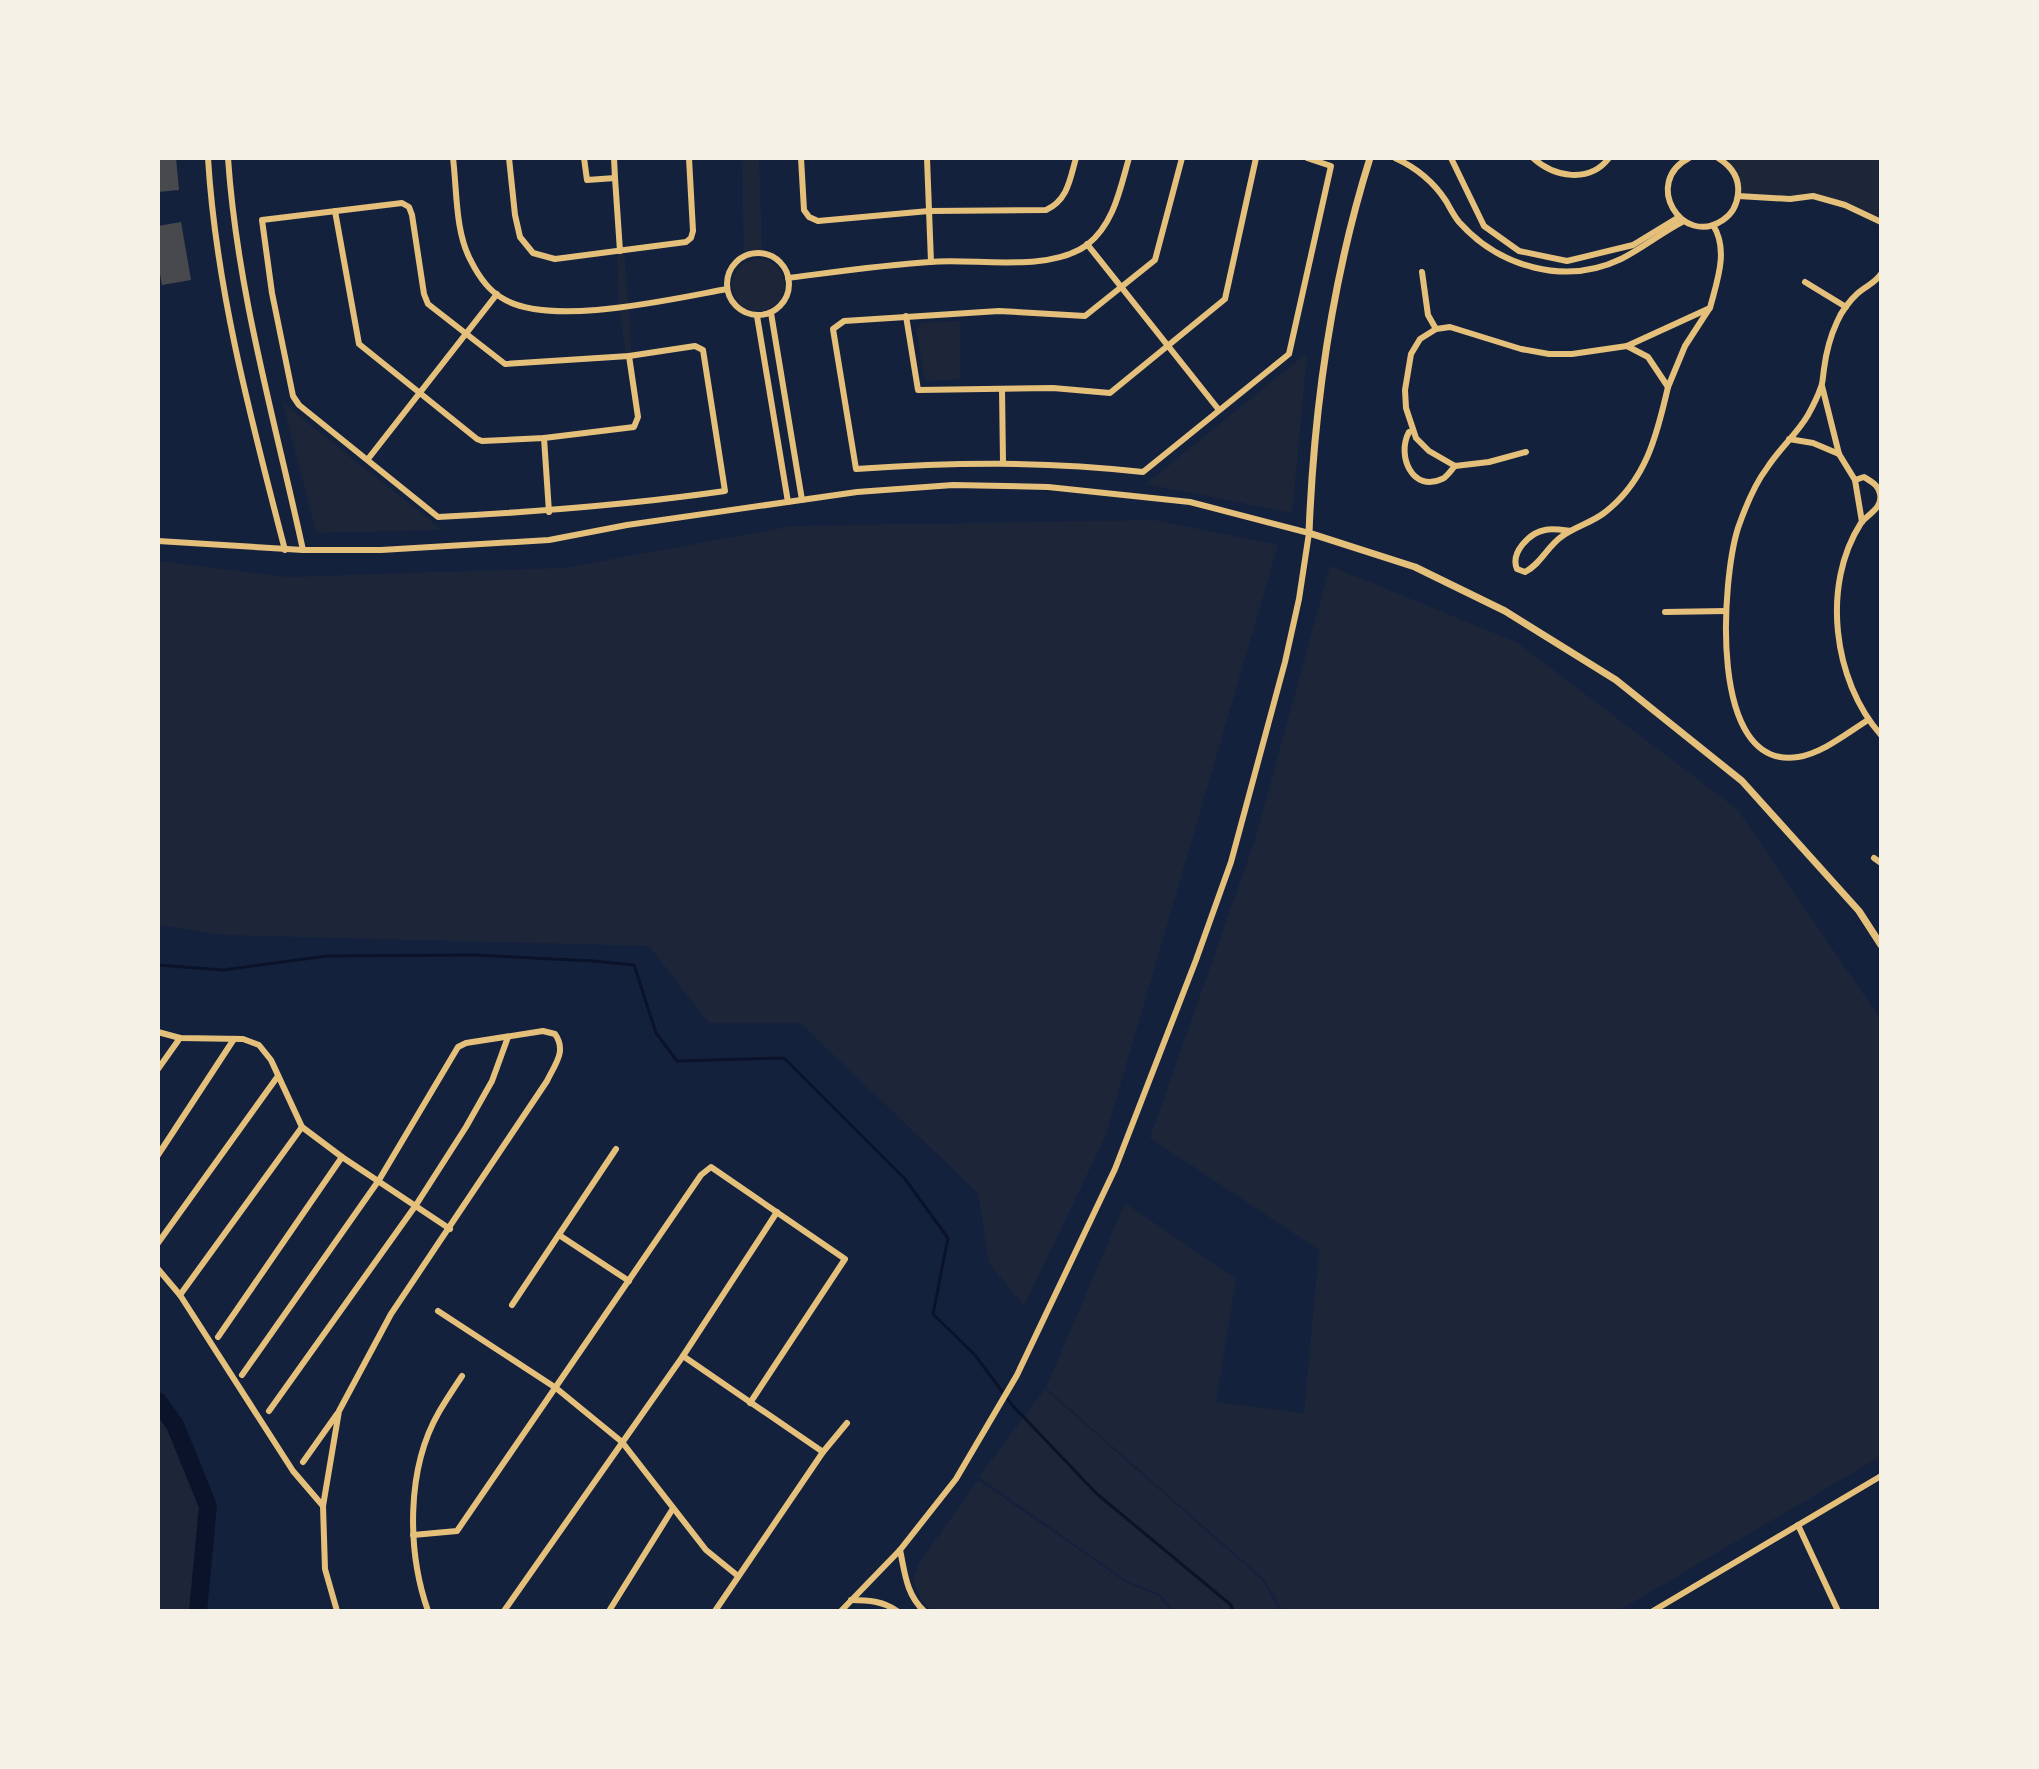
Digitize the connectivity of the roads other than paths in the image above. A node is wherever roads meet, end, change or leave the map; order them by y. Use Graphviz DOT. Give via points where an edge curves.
graph roads {
  1 [pos="208,158"];
  2 [pos="228,158"];
  3 [pos="453,158"];
  4 [pos="509,158"];
  5 [pos="584,158"];
  6 [pos="614,158"];
  7 [pos="689,158"];
  8 [pos="801,158"];
  9 [pos="927,158"];
  10 [pos="1076,158"];
  11 [pos="1129,158"];
  12 [pos="1182,158"];
  13 [pos="1256,158"];
  14 [pos="1307,158"];
  15 [pos="1370,158"];
  16 [pos="1395,158"];
  17 [pos="1451,158"];
  18 [pos="1533,158"];
  19 [pos="1609,158"];
  20 [pos="1689,158"];
  21 [pos="1718,158"];
  22 [pos="615,178"];
  23 [pos="1738,196"];
  24 [pos="335,211"];
  25 [pos="929,211"];
  26 [pos="1681,219"];
  27 [pos="1881,222"];
  28 [pos="1713,225"];
  29 [pos="1087,244"];
  30 [pos="620,251"];
  31 [pos="931,262"];
  32 [pos="1422,272"];
  33 [pos="1881,274"];
  34 [pos="788,278"];
  35 [pos="1805,282"];
  36 [pos="1877,283"];
  37 [pos="1121,287"];
  38 [pos="727,289"];
  39 [pos="497,294"];
  40 [pos="1846,307"];
  41 [pos="1710,308"];
  42 [pos="771,313"];
  43 [pos="757,316"];
  44 [pos="906,316"];
  45 [pos="1436,329"];
  46 [pos="465,333"];
  47 [pos="1167,346"];
  48 [pos="1627,346"];
  49 [pos="629,356"];
  50 [pos="1822,386"];
  51 [pos="1668,387"];
  52 [pos="1002,389"];
  53 [pos="784,392"];
  54 [pos="419,393"];
  55 [pos="770,395"];
  56 [pos="1219,410"];
  57 [pos="1412,431"];
  58 [pos="544,438"];
  59 [pos="1789,439"];
  60 [pos="1526,452"];
  61 [pos="1839,454"];
  62 [pos="368,459"];
  63 [pos="1003,462"];
  64 [pos="1455,466"];
  65 [pos="1855,480"];
  66 [pos="802,500"];
  67 [pos="788,502"];
  68 [pos="549,512"];
  69 [pos="1862,522"];
  70 [pos="1571,531"];
  71 [pos="1309,533"];
  72 [pos="158,541"];
  73 [pos="285,550"];
  74 [pos="303,550"];
  75 [pos="1726,611"];
  76 [pos="1665,612"];
  77 [pos="1868,720"];
  78 [pos="1881,735"];
  79 [pos="1874,858"];
  80 [pos="1881,863"];
  81 [pos="1881,945"];
  82 [pos="158,1032"];
  83 [pos="508,1037"];
  84 [pos="180,1038"];
  85 [pos="234,1039"];
  86 [pos="158,1069"];
  87 [pos="278,1076"];
  88 [pos="302,1127"];
  89 [pos="616,1149"];
  90 [pos="158,1155"];
  91 [pos="342,1157"];
  92 [pos="379,1180"];
  93 [pos="416,1205"];
  94 [pos="777,1212"];
  95 [pos="450,1229"];
  96 [pos="559,1235"];
  97 [pos="158,1243"];
  98 [pos="158,1269"];
  99 [pos="629,1281"];
  100 [pos="180,1295"];
  101 [pos="512,1305"];
  102 [pos="438,1311"];
  103 [pos="218,1337"];
  104 [pos="683,1356"];
  105 [pos="242,1375"];
  106 [pos="462,1376"];
  107 [pos="556,1388"];
  108 [pos="750,1403"];
  109 [pos="269,1411"];
  110 [pos="339,1411"];
  111 [pos="847,1423"];
  112 [pos="622,1442"];
  113 [pos="823,1452"];
  114 [pos="303,1462"];
  115 [pos="1881,1477"];
  116 [pos="323,1506"];
  117 [pos="672,1510"];
  118 [pos="1798,1525"];
  119 [pos="413,1535"];
  120 [pos="900,1550"];
  121 [pos="738,1576"];
  122 [pos="851,1600"];
  123 [pos="337,1611"];
  124 [pos="428,1611"];
  125 [pos="504,1611"];
  126 [pos="609,1611"];
  127 [pos="715,1611"];
  128 [pos="841,1611"];
  129 [pos="897,1611"];
  130 [pos="924,1611"];
  131 [pos="1653,1611"];
  132 [pos="1838,1611"];
  1 -- 73 [label="street" via="233,332"];
  2 -- 74 [label="street" via="253,328"];
  3 -- 39 [label="street" via="469,259"];
  4 -- 30 [label="street" via="520,237 533,253 555,259"];
  5 -- 22 [label="street" via="587,180"];
  6 -- 22 [label="street"];
  7 -- 30 [label="street" via="691,238"];
  8 -- 25 [label="street" via="804,210 818,221"];
  9 -- 25 [label="street"];
  10 -- 25 [label="street" via="1067,190 1046,210"];
  11 -- 29 [label="street" via="1105,227"];
  12 -- 37 [label="street" via="1155,260"];
  13 -- 47 [label="street" via="1225,299"];
  14 -- 56 [label="street" via="1331,166 1289,354"];
  15 -- 71 [label="street" via="1351,219 1320,393"];
  16 -- 26 [label="street" via="1422,172 1478,240 1511,260 1544,270 1587,270 1617,261"];
  17 -- 26 [label="street" via="1484,226 1519,251 1567,261 1633,245"];
  18 -- 19 [label="street" via="1569,176 1589,173"];
  20 -- 26 [label="street" via="1676,167 1667,187"];
  21 -- 23 [label="street" via="1735,174"];
  22 -- 30 [label="street"];
  23 -- 27 [label="street" via="1813,196"];
  23 -- 28 [label="street" via="1727,217"];
  24 -- 46 [label="street" via="402,203 409,207 428,304"];
  24 -- 54 [label="street" via="359,344"];
  24 -- 62 [label="street" via="262,220 293,396"];
  25 -- 31 [label="street"];
  26 -- 28 [label="street"];
  28 -- 41 [label="street" via="1722,264"];
  29 -- 31 [label="street" via="1066,257 1032,262"];
  29 -- 37 [label="street"];
  31 -- 34 [label="street"];
  32 -- 45 [label="street" via="1428,315"];
  33 -- 36 [label="street"];
  34 -- 38 [label="street" via="771,256 753,253 730,270"];
  34 -- 42 [label="street" via="786,298"];
  35 -- 40 [label="street"];
  36 -- 40 [label="street"];
  37 -- 44 [label="street" via="1085,316 999,311"];
  37 -- 47 [label="street"];
  38 -- 39 [label="street" via="560,313 528,309"];
  38 -- 43 [label="street" via="737,308"];
  39 -- 46 [label="street"];
  40 -- 50 [label="street" via="1828,346"];
  41 -- 48 [label="street"];
  41 -- 51 [label="street" via="1685,346"];
  42 -- 43 [label="street"];
  42 -- 53 [label="street"];
  43 -- 55 [label="street"];
  44 -- 52 [label="street" via="918,390"];
  44 -- 63 [label="street" via="844,321 833,329 856,469"];
  45 -- 48 [label="street" via="1450,327 1549,354"];
  45 -- 57 [label="street" via="1420,339 1411,354 1405,390"];
  46 -- 49 [label="street" via="505,364"];
  46 -- 54 [label="street"];
  47 -- 52 [label="street" via="1110,393"];
  47 -- 56 [label="street"];
  48 -- 51 [label="street" via="1648,357"];
  49 -- 58 [label="street" via="638,417 634,427"];
  49 -- 68 [label="street" via="695,346 703,350 725,491"];
  50 -- 59 [label="street"];
  50 -- 61 [label="street"];
  51 -- 70 [label="street" via="1651,452 1638,476 1605,512"];
  52 -- 63 [label="street"];
  53 -- 55 [label="street"];
  53 -- 66 [label="street"];
  54 -- 58 [label="street" via="482,441"];
  54 -- 62 [label="street"];
  55 -- 67 [label="street"];
  56 -- 63 [label="street" via="1143,472"];
  57 -- 64 [label="street" via="1429,451"];
  57 -- 64 [label="street" via="1402,453 1411,472 1431,482 1443,479"];
  58 -- 68 [label="street"];
  59 -- 61 [label="street"];
  59 -- 75 [label="street" via="1765,469 1738,528"];
  60 -- 64 [label="street"];
  61 -- 65 [label="street"];
  62 -- 68 [label="street" via="438,517"];
  65 -- 69 [label="street"];
  65 -- 69 [label="street" via="1864,477 1880,494 1879,504"];
  66 -- 67 [label="street"];
  66 -- 71 [label="street" via="953,485 1048,487 1190,502"];
  67 -- 74 [label="street" via="549,540"];
  69 -- 77 [label="street" via="1841,575 1836,606 1845,672"];
  70 -- 70 [label="street" via="1535,533 1517,552 1517,569 1534,567"];
  71 -- 81 [label="street" via="1415,567 1505,611 1616,680 1742,781 1859,911"];
  71 -- 120 [label="street" via="1285,662 1231,862 1115,1169 1017,1375 956,1479"];
  72 -- 73 [label="street"];
  73 -- 74 [label="street"];
  75 -- 76 [label="street"];
  75 -- 77 [label="street" via="1727,669 1739,718 1760,747 1798,757"];
  77 -- 78 [label="street"];
  79 -- 80 [label="street"];
  82 -- 84 [label="street"];
  83 -- 92 [label="street" via="458,1047"];
  83 -- 93 [label="street" via="492,1081"];
  83 -- 95 [label="street" via="555,1034 562,1052"];
  84 -- 85 [label="street"];
  84 -- 86 [label="street"];
  85 -- 87 [label="street" via="259,1045"];
  85 -- 90 [label="street"];
  87 -- 88 [label="street"];
  87 -- 97 [label="street"];
  88 -- 91 [label="street"];
  88 -- 100 [label="street"];
  89 -- 96 [label="street"];
  91 -- 92 [label="street"];
  91 -- 103 [label="street"];
  92 -- 93 [label="street"];
  92 -- 105 [label="street"];
  93 -- 95 [label="street"];
  93 -- 109 [label="street"];
  94 -- 99 [label="street" via="711,1167"];
  94 -- 104 [label="street"];
  94 -- 108 [label="street" via="845,1259"];
  95 -- 110 [label="street" via="391,1314"];
  96 -- 99 [label="street"];
  96 -- 101 [label="street"];
  98 -- 100 [label="street"];
  99 -- 107 [label="street"];
  100 -- 116 [label="street" via="293,1471"];
  102 -- 107 [label="street"];
  104 -- 108 [label="street"];
  104 -- 112 [label="street"];
  106 -- 119 [label="street" via="437,1414 424,1450"];
  107 -- 112 [label="street"];
  107 -- 119 [label="street" via="457,1531"];
  108 -- 113 [label="street"];
  110 -- 114 [label="street"];
  110 -- 116 [label="street"];
  111 -- 113 [label="street"];
  112 -- 117 [label="street"];
  112 -- 125 [label="street"];
  113 -- 121 [label="street"];
  115 -- 118 [label="street"];
  116 -- 123 [label="street" via="325,1569"];
  117 -- 121 [label="street" via="706,1550"];
  117 -- 126 [label="street"];
  118 -- 131 [label="street"];
  118 -- 132 [label="street"];
  119 -- 124 [label="street" via="415,1570"];
  120 -- 122 [label="street"];
  120 -- 130 [label="street" via="905,1581"];
  121 -- 127 [label="street"];
  122 -- 128 [label="street"];
  122 -- 129 [label="street" via="871,1600"];
}
